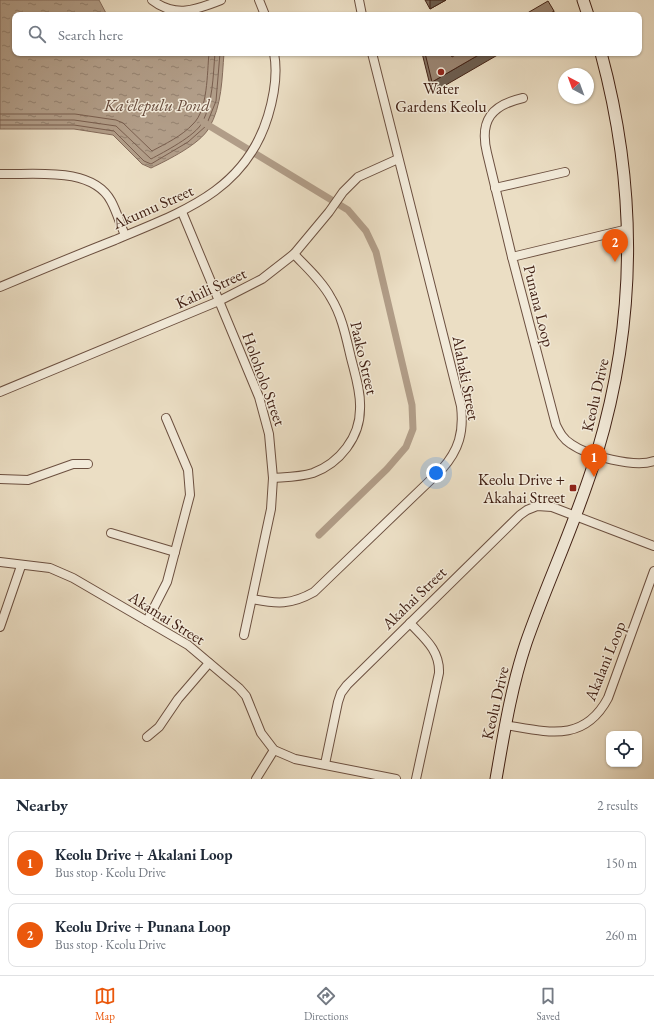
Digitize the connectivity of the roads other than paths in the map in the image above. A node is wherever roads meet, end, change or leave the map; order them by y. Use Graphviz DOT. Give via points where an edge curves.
graph roads {
  1 [pos="152,0"];
  2 [pos="221,0"];
  3 [pos="260,0"];
  4 [pos="359,0"];
  5 [pos="583,0"];
  6 [pos="264,12"];
  7 [pos="361,12"];
  8 [pos="587,12"];
  9 [pos="274,56"];
  10 [pos="373,56"];
  11 [pos="602,56"];
  12 [pos="524,98"];
  13 [pos="398,159"];
  14 [pos="565,172"];
  15 [pos="0,174"];
  16 [pos="495,188"];
  17 [pos="182,212"];
  18 [pos="628,229"];
  19 [pos="125,236"];
  20 [pos="294,254"];
  21 [pos="512,257"];
  22 [pos="0,287"];
  23 [pos="219,301"];
  24 [pos="0,392"];
  25 [pos="166,418"];
  26 [pos="597,455"];
  27 [pos="654,461"];
  28 [pos="88,464"];
  29 [pos="274,478"];
  30 [pos="0,479"];
  31 [pos="575,515"];
  32 [pos="111,533"];
  33 [pos="654,546"];
  34 [pos="175,552"];
  35 [pos="0,562"];
  36 [pos="21,566"];
  37 [pos="654,571"];
  38 [pos="252,599"];
  39 [pos="147,621"];
  40 [pos="410,623"];
  41 [pos="0,627"];
  42 [pos="244,635"];
  43 [pos="209,662"];
  44 [pos="505,725"];
  45 [pos="147,737"];
  46 [pos="274,750"];
  47 [pos="325,764"];
  48 [pos="256,779"];
  49 [pos="396,779"];
  50 [pos="416,779"];
  51 [pos="496,779"];
  1 -- 2 [label="street" via="168,10 180,12 198,9"];
  3 -- 6 [label="street"];
  4 -- 7 [label="street"];
  5 -- 8 [label="main road"];
  9 -- 17 [label="street, Akumu Street" via="274,88 265,128 242,167 217,190"];
  10 -- 13 [label="street, Alahaki Street"];
  11 -- 18 [label="main road, Keolu Drive" via="624,164"];
  12 -- 16 [label="street" via="508,101 499,106 491,114 484,131"];
  13 -- 20 [label="street, Kahili Street" via="358,177"];
  13 -- 38 [label="street, Alahaki Street" via="461,406 461,437 452,458 442,469 314,592 303,598 281,603"];
  14 -- 16 [label="street"];
  15 -- 19 [label="street" via="82,177 92,182 111,200"];
  16 -- 21 [label="street"];
  17 -- 19 [label="street, Akumu Street"];
  17 -- 23 [label="street, Holoholo Street"];
  18 -- 21 [label="street, Punana Loop"];
  18 -- 26 [label="main road, Keolu Drive" via="627,293 622,343 609,411"];
  19 -- 22 [label="street, Akumu Street"];
  20 -- 23 [label="street, Kahili Street" via="262,279"];
  20 -- 29 [label="street, Paako Street" via="324,287 339,314 359,392 360,408 356,432 349,445 330,464 306,474"];
  21 -- 26 [label="street, Punana Loop" via="556,425 560,434 572,445"];
  23 -- 24 [label="street, Kahili Street"];
  23 -- 29 [label="street, Holoholo Street" via="261,403 269,434"];
  25 -- 34 [label="street" via="185,462 190,484 188,507"];
  26 -- 27 [label="street, Punana Loop" via="629,463"];
  26 -- 31 [label="main road, Keolu Drive"];
  28 -- 30 [label="street" via="73,464 28,480"];
  29 -- 38 [label="street, Holoholo Street" via="271,509"];
  31 -- 33 [label="street"];
  31 -- 40 [label="street, Akahai Street" via="546,506 526,510"];
  31 -- 44 [label="main road, Keolu Drive" via="526,644"];
  32 -- 34 [label="street"];
  34 -- 39 [label="street" via="167,582"];
  35 -- 36 [label="street, Akamai Street"];
  36 -- 39 [label="street, Akamai Street" via="60,571"];
  36 -- 41 [label="street"];
  37 -- 44 [label="street, Akalani Loop" via="608,698 594,718 575,729 556,733"];
  38 -- 42 [label="street, Holoholo Street"];
  39 -- 43 [label="street, Akamai Street" via="188,645"];
  40 -- 47 [label="street, Akahai Street" via="354,676 341,693"];
  40 -- 50 [label="street" via="434,648 440,663"];
  43 -- 45 [label="street" via="178,699 159,727"];
  43 -- 46 [label="street, Akamai Street" via="246,696 261,733"];
  44 -- 51 [label="main road, Keolu Drive"];
  46 -- 47 [label="street, Akamai Street" via="295,759"];
  46 -- 48 [label="street"];
  47 -- 49 [label="street, Akamai Street"];
}
